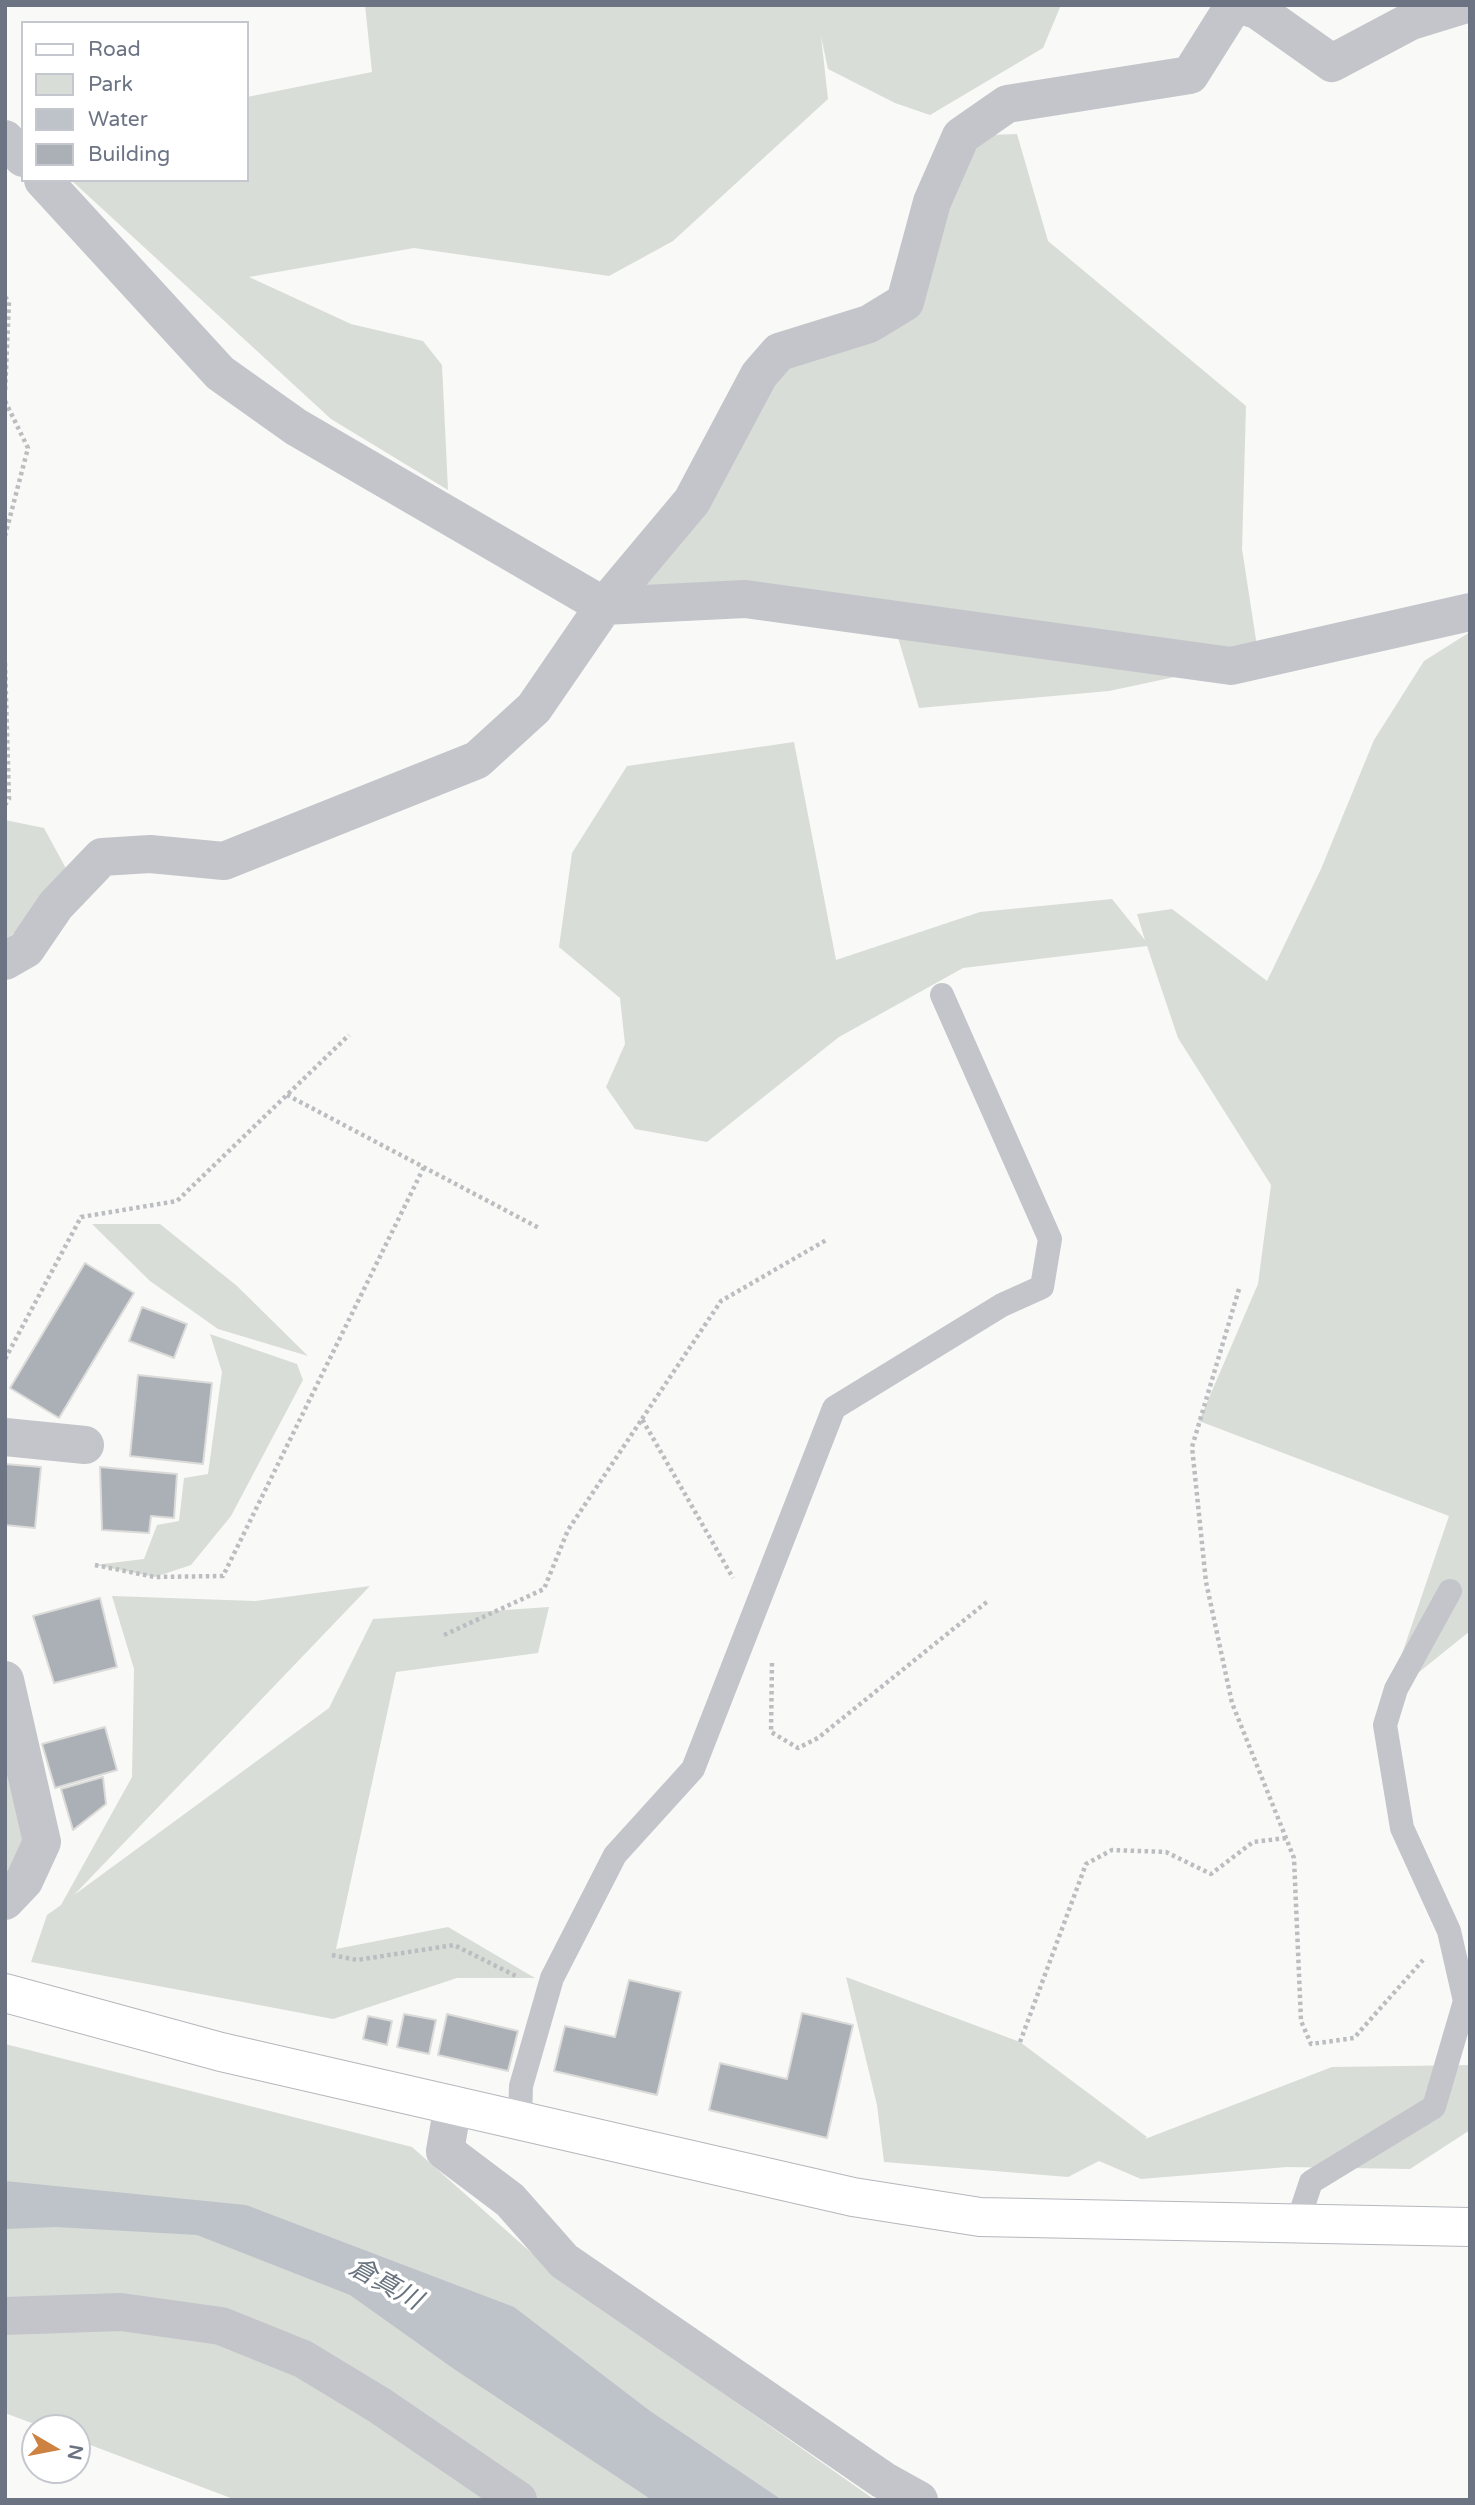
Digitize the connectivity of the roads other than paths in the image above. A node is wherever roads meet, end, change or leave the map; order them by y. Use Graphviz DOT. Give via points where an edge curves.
graph roads {
  1 [pos="1234,5"];
  2 [pos="1241,5"];
  3 [pos="1463,5"];
  4 [pos="5,139"];
  5 [pos="21,157"];
  6 [pos="45,182"];
  7 [pos="604,606"];
  8 [pos="1470,612"];
  9 [pos="5,961"];
  10 [pos="942,995"];
  11 [pos="5,1437"];
  12 [pos="85,1445"];
  13 [pos="1450,1591"];
  14 [pos="5,1680"];
  15 [pos="5,1901"];
  16 [pos="5,1993"];
  17 [pos="453,2105"];
  18 [pos="520,2120"];
  19 [pos="1297,2224"];
  20 [pos="1470,2227"];
  21 [pos="5,2316"];
  22 [pos="519,2500"];
  23 [pos="919,2500"];
  1 -- 7 [label="street" via="1191,75 1007,104 961,136 932,202 905,302 869,324 779,352 759,375 692,502"];
  2 -- 3 [label="street" via="1257,10 1332,63 1410,21"];
  4 -- 5 [label="street"];
  6 -- 7 [label="street" via="220,373 296,427"];
  7 -- 8 [label="street" via="745,599 1231,666"];
  7 -- 9 [label="street" via="534,708 477,760 224,861 150,854 102,857 55,905 26,949"];
  10 -- 18 [label="lane" via="1050,1239 1042,1287 1002,1305 834,1408 693,1769 615,1855 547,1992 521,2087"];
  11 -- 12 [label="street"];
  13 -- 19 [label="lane" via="1396,1689 1385,1725 1402,1828 1449,1931 1465,2001 1434,2107 1311,2182"];
  14 -- 15 [label="street" via="42,1842 24,1881"];
  16 -- 17 [label="street" via="221,2052"];
  17 -- 18 [label="street"];
  17 -- 23 [label="street" via="445,2151 510,2200 564,2261 883,2480"];
  18 -- 19 [label="street" via="853,2197 980,2217"];
  19 -- 20 [label="street"];
  21 -- 22 [label="street" via="121,2312 221,2326 303,2359"];
}
